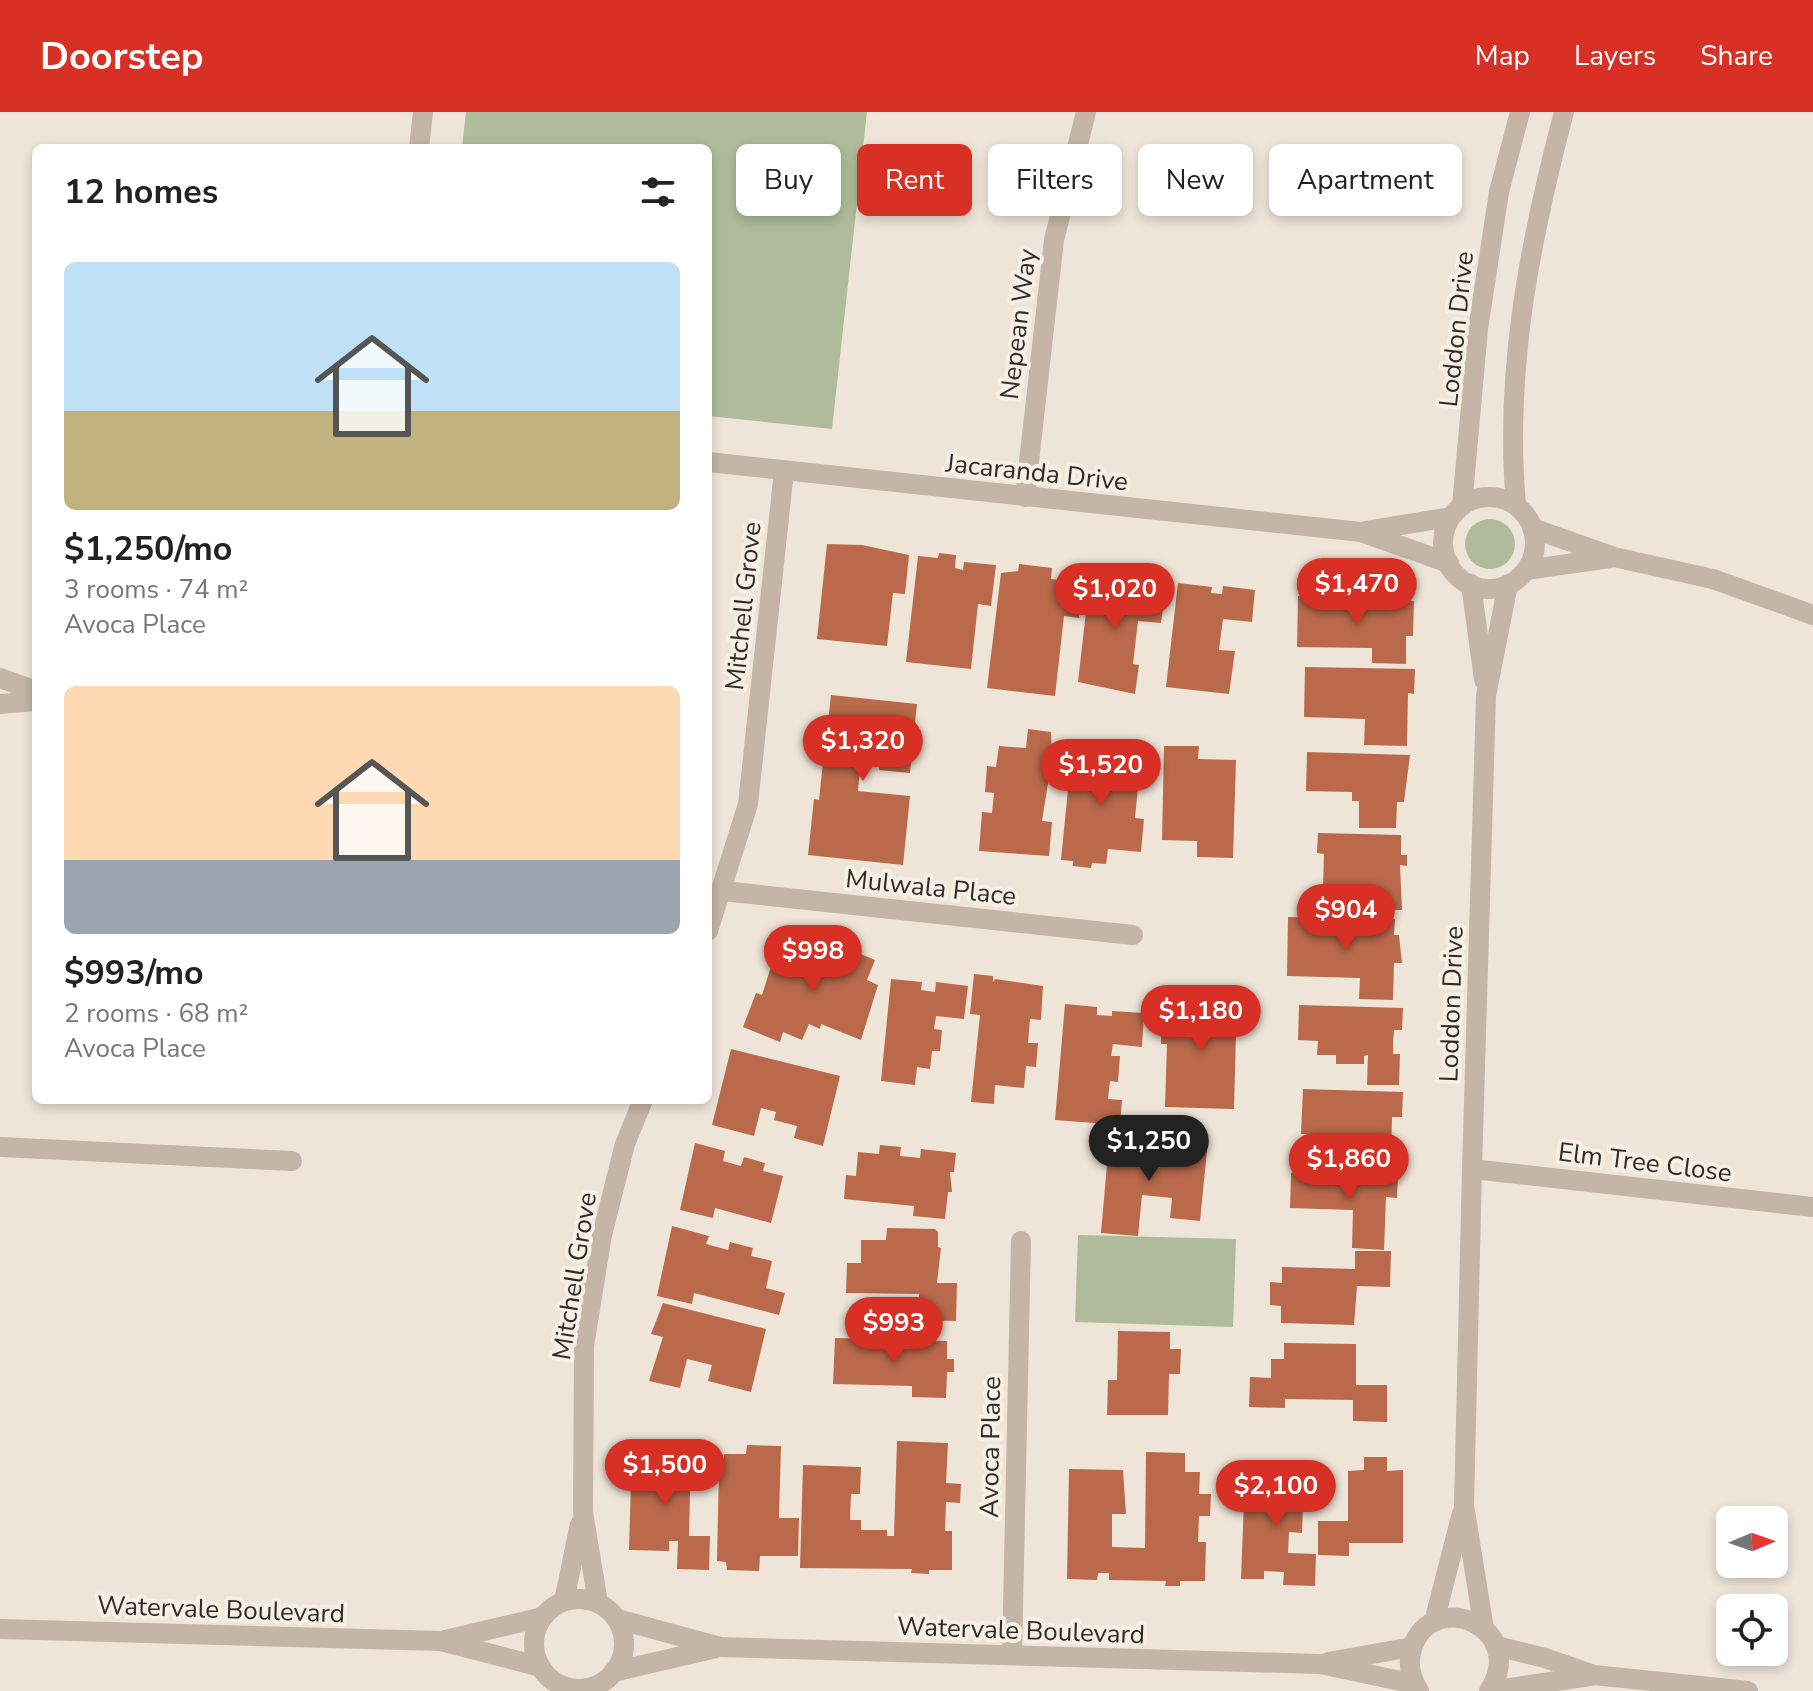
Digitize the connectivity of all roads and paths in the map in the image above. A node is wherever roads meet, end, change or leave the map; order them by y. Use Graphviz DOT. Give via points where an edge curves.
graph roads {
  1 [pos="423,112"];
  2 [pos="1086,112"];
  3 [pos="1520,112"];
  4 [pos="1564,112"];
  5 [pos="419,144"];
  6 [pos="712,462"];
  7 [pos="784,471"];
  8 [pos="1025,497"];
  9 [pos="1516,505"];
  10 [pos="1456,512"];
  11 [pos="1532,528"];
  12 [pos="1361,532"];
  13 [pos="1614,557"];
  14 [pos="1449,563"];
  15 [pos="1526,570"];
  16 [pos="1471,584"];
  17 [pos="1508,584"];
  18 [pos="1812,612"];
  19 [pos="0,678"];
  20 [pos="32,690"];
  21 [pos="1486,696"];
  22 [pos="32,701"];
  23 [pos="0,704"];
  24 [pos="723,891"];
  25 [pos="712,920"];
  26 [pos="1133,935"];
  27 [pos="641,1104"];
  28 [pos="0,1147"];
  29 [pos="292,1161"];
  30 [pos="1472,1169"];
  31 [pos="1813,1207"];
  32 [pos="1021,1241"];
  33 [pos="1464,1505"];
  34 [pos="583,1512"];
  35 [pos="564,1601"];
  36 [pos="598,1603"];
  37 [pos="543,1617"];
  38 [pos="617,1619"];
  39 [pos="1434,1622"];
  40 [pos="0,1629"];
  41 [pos="1484,1629"];
  42 [pos="441,1641"];
  43 [pos="1496,1646"];
  44 [pos="720,1647"];
  45 [pos="1412,1647"];
  46 [pos="1012,1655"];
  47 [pos="1320,1664"];
  48 [pos="541,1667"];
  49 [pos="1594,1675"];
  50 [pos="603,1683"];
  51 [pos="560,1688"];
  52 [pos="1417,1688"];
  53 [pos="1490,1691"];
  54 [pos="1748,1691"];
  1 -- 5 [label="street"];
  2 -- 8 [label="street, Nepean Way" via="1054,240"];
  3 -- 10 [label="street, Loddon Drive" via="1499,192"];
  4 -- 9 [label="street" via="1522,298 1511,451"];
  6 -- 7 [label="street, Jacaranda Drive"];
  7 -- 8 [label="street, Jacaranda Drive"];
  7 -- 24 [label="street, Mitchell Grove" via="748,804"];
  8 -- 12 [label="street, Jacaranda Drive"];
  9 -- 10 [label="street" via="1489,496"];
  9 -- 11 [label="street"];
  10 -- 12 [label="street, Jacaranda Drive"];
  10 -- 14 [label="street" via="1443,540"];
  11 -- 13 [label="street"];
  11 -- 15 [label="street" via="1533,557"];
  12 -- 14 [label="street, Jacaranda Drive"];
  13 -- 15 [label="street"];
  13 -- 18 [label="street" via="1713,579"];
  14 -- 16 [label="street"];
  15 -- 17 [label="street"];
  16 -- 17 [label="street"];
  16 -- 21 [label="street, Loddon Drive"];
  17 -- 21 [label="street, Loddon Drive"];
  19 -- 20 [label="street"];
  21 -- 30 [label="street, Loddon Drive"];
  22 -- 23 [label="street"];
  24 -- 25 [label="street, Mitchell Grove"];
  24 -- 26 [label="street, Mulwala Place"];
  27 -- 34 [label="street, Mitchell Grove" via="625,1144 602,1235 584,1346"];
  28 -- 29 [label="street"];
  30 -- 31 [label="street, Elm Tree Close"];
  30 -- 33 [label="street, Loddon Drive"];
  32 -- 46 [label="street, Avoca Place"];
  33 -- 39 [label="street, Loddon Drive"];
  33 -- 41 [label="street, Loddon Drive"];
  34 -- 35 [label="street, Mitchell Grove"];
  34 -- 36 [label="street, Mitchell Grove"];
  35 -- 36 [label="street"];
  35 -- 37 [label="street"];
  36 -- 38 [label="street"];
  37 -- 42 [label="street, Watervale Boulevard"];
  37 -- 48 [label="street" via="535,1642"];
  38 -- 44 [label="street, Watervale Boulevard"];
  38 -- 50 [label="street" via="624,1646"];
  39 -- 41 [label="street" via="1460,1618"];
  39 -- 45 [label="street"];
  40 -- 42 [label="street, Watervale Boulevard"];
  41 -- 43 [label="street"];
  42 -- 48 [label="street, Watervale Boulevard"];
  43 -- 49 [label="street"];
  43 -- 53 [label="street" via="1498,1670"];
  44 -- 46 [label="street, Watervale Boulevard"];
  44 -- 50 [label="street, Watervale Boulevard"];
  45 -- 47 [label="street, Watervale Boulevard"];
  45 -- 52 [label="street" via="1410,1672"];
  46 -- 47 [label="street, Watervale Boulevard"];
  47 -- 52 [label="street, Watervale Boulevard"];
  48 -- 51 [label="street"];
  49 -- 53 [label="street"];
  49 -- 54 [label="street"];
  50 -- 51 [label="street"];
}
